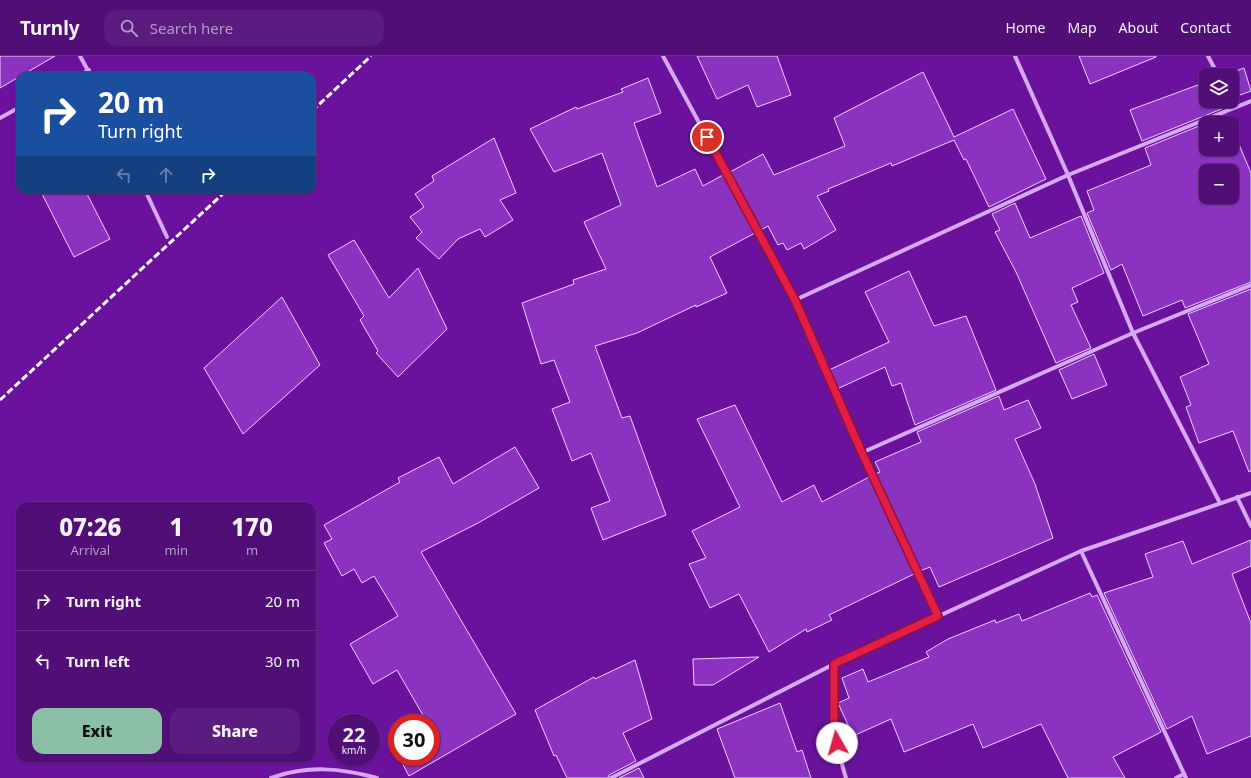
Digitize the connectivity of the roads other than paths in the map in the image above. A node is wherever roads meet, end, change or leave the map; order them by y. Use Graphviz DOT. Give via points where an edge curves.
graph roads {
  1 [pos="80,56"];
  2 [pos="663,56"];
  3 [pos="1015,56"];
  4 [pos="1208,56"];
  5 [pos="1214,68"];
  6 [pos="89,70"];
  7 [pos="85,72"];
  8 [pos="1251,101"];
  9 [pos="1239,106"];
  10 [pos="1234,108"];
  11 [pos="16,109"];
  12 [pos="0,118"];
  13 [pos="1068,175"];
  14 [pos="147,194"];
  15 [pos="167,237"];
  16 [pos="1251,285"];
  17 [pos="795,300"];
  18 [pos="1133,332"];
  19 [pos="862,453"];
  20 [pos="1251,493"];
  21 [pos="1237,497"];
  22 [pos="1220,503"];
  23 [pos="1251,526"];
  24 [pos="1081,551"];
  25 [pos="938,616"];
  26 [pos="834,664"];
  27 [pos="1185,776"];
  28 [pos="271,778"];
  29 [pos="377,778"];
  30 [pos="611,778"];
  31 [pos="846,778"];
  32 [pos="1176,778"];
  1 -- 6 [label="street"];
  2 -- 17 [label="street"];
  3 -- 13 [label="street"];
  4 -- 5 [label="street"];
  6 -- 7 [label="street"];
  8 -- 9 [label="street"];
  10 -- 13 [label="street"];
  11 -- 12 [label="street"];
  13 -- 17 [label="street"];
  13 -- 18 [label="street"];
  14 -- 15 [label="street"];
  16 -- 18 [label="street"];
  17 -- 19 [label="street"];
  18 -- 19 [label="street"];
  18 -- 22 [label="street"];
  19 -- 25 [label="street"];
  20 -- 21 [label="street"];
  21 -- 22 [label="street"];
  21 -- 23 [label="street"];
  22 -- 24 [label="street"];
  24 -- 25 [label="street"];
  24 -- 27 [label="street"];
  25 -- 26 [label="street"];
  26 -- 30 [label="street"];
  26 -- 31 [label="street" via="834,721 838,754"];
  27 -- 32 [label="street"];
  28 -- 29 [label="street" via="286,772 319,768"];
}
